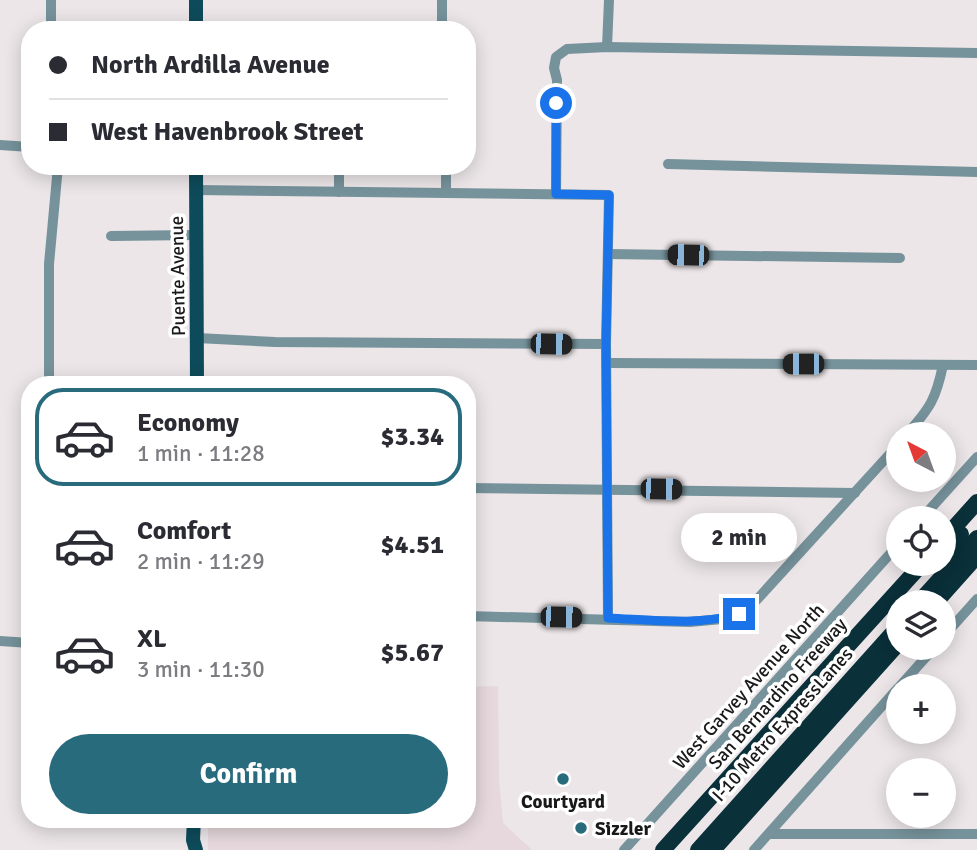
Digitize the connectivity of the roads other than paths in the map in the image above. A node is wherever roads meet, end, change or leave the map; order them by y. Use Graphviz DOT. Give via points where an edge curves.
graph roads {
  1 [pos="51,0"];
  2 [pos="196,0"];
  3 [pos="442,0"];
  4 [pos="609,0"];
  5 [pos="51,21"];
  6 [pos="196,21"];
  7 [pos="442,21"];
  8 [pos="607,47"];
  9 [pos="977,53"];
  10 [pos="0,145"];
  11 [pos="21,146"];
  12 [pos="668,164"];
  13 [pos="977,172"];
  14 [pos="57,175"];
  15 [pos="195,175"];
  16 [pos="339,175"];
  17 [pos="446,175"];
  18 [pos="195,190"];
  19 [pos="339,192"];
  20 [pos="446,193"];
  21 [pos="556,194"];
  22 [pos="196,235"];
  23 [pos="111,236"];
  24 [pos="608,254"];
  25 [pos="900,258"];
  26 [pos="197,338"];
  27 [pos="606,344"];
  28 [pos="608,363"];
  29 [pos="943,365"];
  30 [pos="977,365"];
  31 [pos="49,376"];
  32 [pos="197,376"];
  33 [pos="918,422"];
  34 [pos="977,457"];
  35 [pos="886,458"];
  36 [pos="476,488"];
  37 [pos="606,488"];
  38 [pos="855,493"];
  39 [pos="977,502"];
  40 [pos="933,506"];
  41 [pos="977,517"];
  42 [pos="956,525"];
  43 [pos="977,538"];
  44 [pos="956,540"];
  45 [pos="977,556"];
  46 [pos="886,558"];
  47 [pos="911,576"];
  48 [pos="924,576"];
  49 [pos="912,590"];
  50 [pos="930,590"];
  51 [pos="947,590"];
  52 [pos="977,599"];
  53 [pos="476,616"];
  54 [pos="608,618"];
  55 [pos="886,618"];
  56 [pos="956,622"];
  57 [pos="0,640"];
  58 [pos="886,640"];
  59 [pos="21,642"];
  60 [pos="886,657"];
  61 [pos="923,660"];
  62 [pos="911,674"];
  63 [pos="886,702"];
  64 [pos="194,828"];
  65 [pos="769,834"];
  66 [pos="977,834"];
  67 [pos="193,847"];
  68 [pos="624,850"];
  69 [pos="663,850"];
  70 [pos="678,850"];
  71 [pos="698,850"];
  72 [pos="713,850"];
  73 [pos="754,850"];
  1 -- 5 [label="street"];
  2 -- 6 [label="main road"];
  3 -- 7 [label="street"];
  4 -- 8 [label="street"];
  8 -- 9 [label="street"];
  8 -- 21 [label="street" via="567,50 556,57"];
  10 -- 11 [label="street"];
  12 -- 13 [label="street"];
  14 -- 31 [label="street" via="49,264"];
  15 -- 18 [label="main road, Puente Avenue"];
  16 -- 19 [label="street"];
  17 -- 20 [label="street"];
  18 -- 19 [label="street"];
  18 -- 22 [label="main road, Puente Avenue"];
  19 -- 20 [label="street"];
  20 -- 21 [label="street"];
  21 -- 24 [label="street" via="609,195"];
  22 -- 23 [label="street"];
  22 -- 26 [label="main road, Puente Avenue"];
  24 -- 25 [label="street"];
  24 -- 27 [label="street"];
  26 -- 27 [label="street"];
  26 -- 32 [label="main road, Puente Avenue"];
  27 -- 28 [label="street"];
  28 -- 29 [label="street"];
  28 -- 37 [label="street"];
  29 -- 30 [label="street"];
  29 -- 33 [label="street" via="930,409"];
  34 -- 40 [label="street"];
  35 -- 38 [label="street"];
  36 -- 37 [label="street"];
  37 -- 38 [label="street"];
  37 -- 54 [label="street"];
  38 -- 54 [label="street" via="766,592 739,614 690,622"];
  39 -- 42 [label="highway"];
  41 -- 44 [label="highway"];
  43 -- 50 [label="highway"];
  45 -- 51 [label="highway"];
  46 -- 68 [label="street, West Garvey Avenue North"];
  47 -- 69 [label="highway, San Bernardino Freeway"];
  48 -- 49 [label="highway, I-10 Metro ExpressLanes"];
  52 -- 56 [label="street"];
  53 -- 54 [label="street"];
  55 -- 70 [label="highway, I-10 Metro ExpressLanes"];
  57 -- 59 [label="street"];
  58 -- 71 [label="highway, I-10 Metro ExpressLanes"];
  60 -- 72 [label="highway"];
  61 -- 62 [label="street"];
  63 -- 65 [label="street"];
  64 -- 67 [label="main road"];
  65 -- 66 [label="street"];
  65 -- 73 [label="street"];
}
